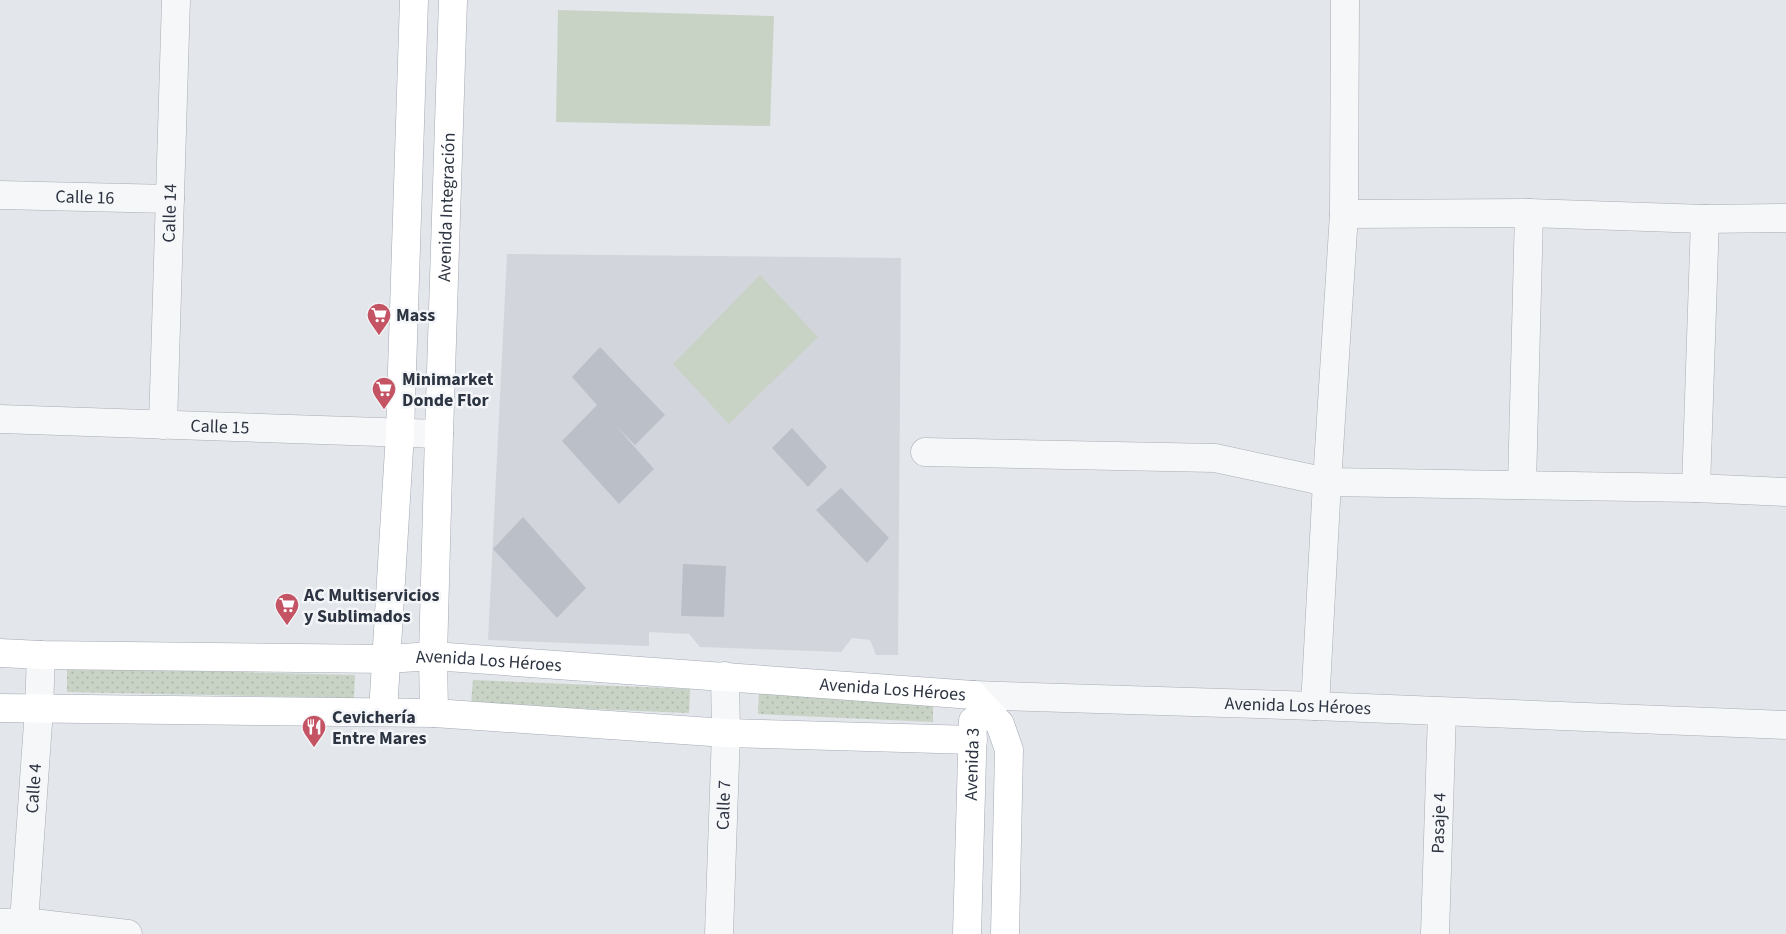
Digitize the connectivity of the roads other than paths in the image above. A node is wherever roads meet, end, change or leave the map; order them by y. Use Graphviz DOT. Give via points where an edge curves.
graph roads {
  1 [pos="176,0"];
  2 [pos="414,0"];
  3 [pos="453,0"];
  4 [pos="1345,0"];
  5 [pos="0,195"];
  6 [pos="170,199"];
  7 [pos="1529,213"];
  8 [pos="1344,214"];
  9 [pos="1786,218"];
  10 [pos="1705,219"];
  11 [pos="0,419"];
  12 [pos="164,425"];
  13 [pos="400,433"];
  14 [pos="439,434"];
  15 [pos="924,452"];
  16 [pos="1326,482"];
  17 [pos="1522,485"];
  18 [pos="1696,488"];
  19 [pos="1786,492"];
  20 [pos="0,653"];
  21 [pos="41,655"];
  22 [pos="433,656"];
  23 [pos="387,659"];
  24 [pos="725,676"];
  25 [pos="973,695"];
  26 [pos="1315,706"];
  27 [pos="0,708"];
  28 [pos="39,709"];
  29 [pos="383,712"];
  30 [pos="1442,712"];
  31 [pos="434,713"];
  32 [pos="1786,725"];
  33 [pos="726,733"];
  34 [pos="973,740"];
  35 [pos="12,922"];
  36 [pos="128,934"];
  37 [pos="719,934"];
  38 [pos="967,934"];
  39 [pos="1005,934"];
  40 [pos="1435,934"];
  1 -- 6 [label="street, Calle 14"];
  2 -- 13 [label="main road"];
  3 -- 14 [label="main road, Avenida Integración"];
  4 -- 8 [label="street"];
  5 -- 6 [label="street, Calle 16"];
  6 -- 12 [label="street, Calle 14"];
  7 -- 8 [label="street"];
  7 -- 10 [label="street"];
  7 -- 17 [label="street"];
  8 -- 16 [label="street"];
  9 -- 10 [label="street"];
  10 -- 18 [label="street"];
  11 -- 12 [label="street, Calle 15"];
  12 -- 13 [label="street, Calle 15"];
  13 -- 14 [label="street, Calle 15"];
  13 -- 23 [label="main road"];
  14 -- 22 [label="main road, Avenida Integración"];
  15 -- 16 [label="street" via="1215,458"];
  16 -- 17 [label="street"];
  16 -- 26 [label="street"];
  17 -- 18 [label="street"];
  18 -- 19 [label="street"];
  20 -- 21 [label="main road, Avenida Los Héroes"];
  21 -- 23 [label="main road, Avenida Los Héroes"];
  21 -- 28 [label="street, Calle 4"];
  22 -- 23 [label="main road, Avenida Los Héroes"];
  22 -- 24 [label="main road, Avenida Los Héroes"];
  22 -- 31 [label="main road, Avenida Integración"];
  23 -- 29 [label="main road"];
  24 -- 25 [label="main road, Avenida Los Héroes"];
  24 -- 33 [label="street, Calle 7"];
  25 -- 26 [label="street, Avenida Los Héroes"];
  25 -- 34 [label="main road, Avenida 3"];
  25 -- 39 [label="main road, Avenida 3" via="1000,724 1009,750"];
  26 -- 30 [label="street, Avenida Los Héroes"];
  27 -- 28 [label="main road"];
  28 -- 29 [label="main road"];
  28 -- 35 [label="street, Calle 4"];
  29 -- 31 [label="main road"];
  30 -- 32 [label="street, Avenida Los Héroes"];
  30 -- 40 [label="street, Pasaje 4"];
  31 -- 33 [label="main road"];
  33 -- 34 [label="main road"];
  33 -- 37 [label="street, Calle 7"];
  34 -- 38 [label="main road, Avenida 3"];
  35 -- 36 [label="street"];
}
